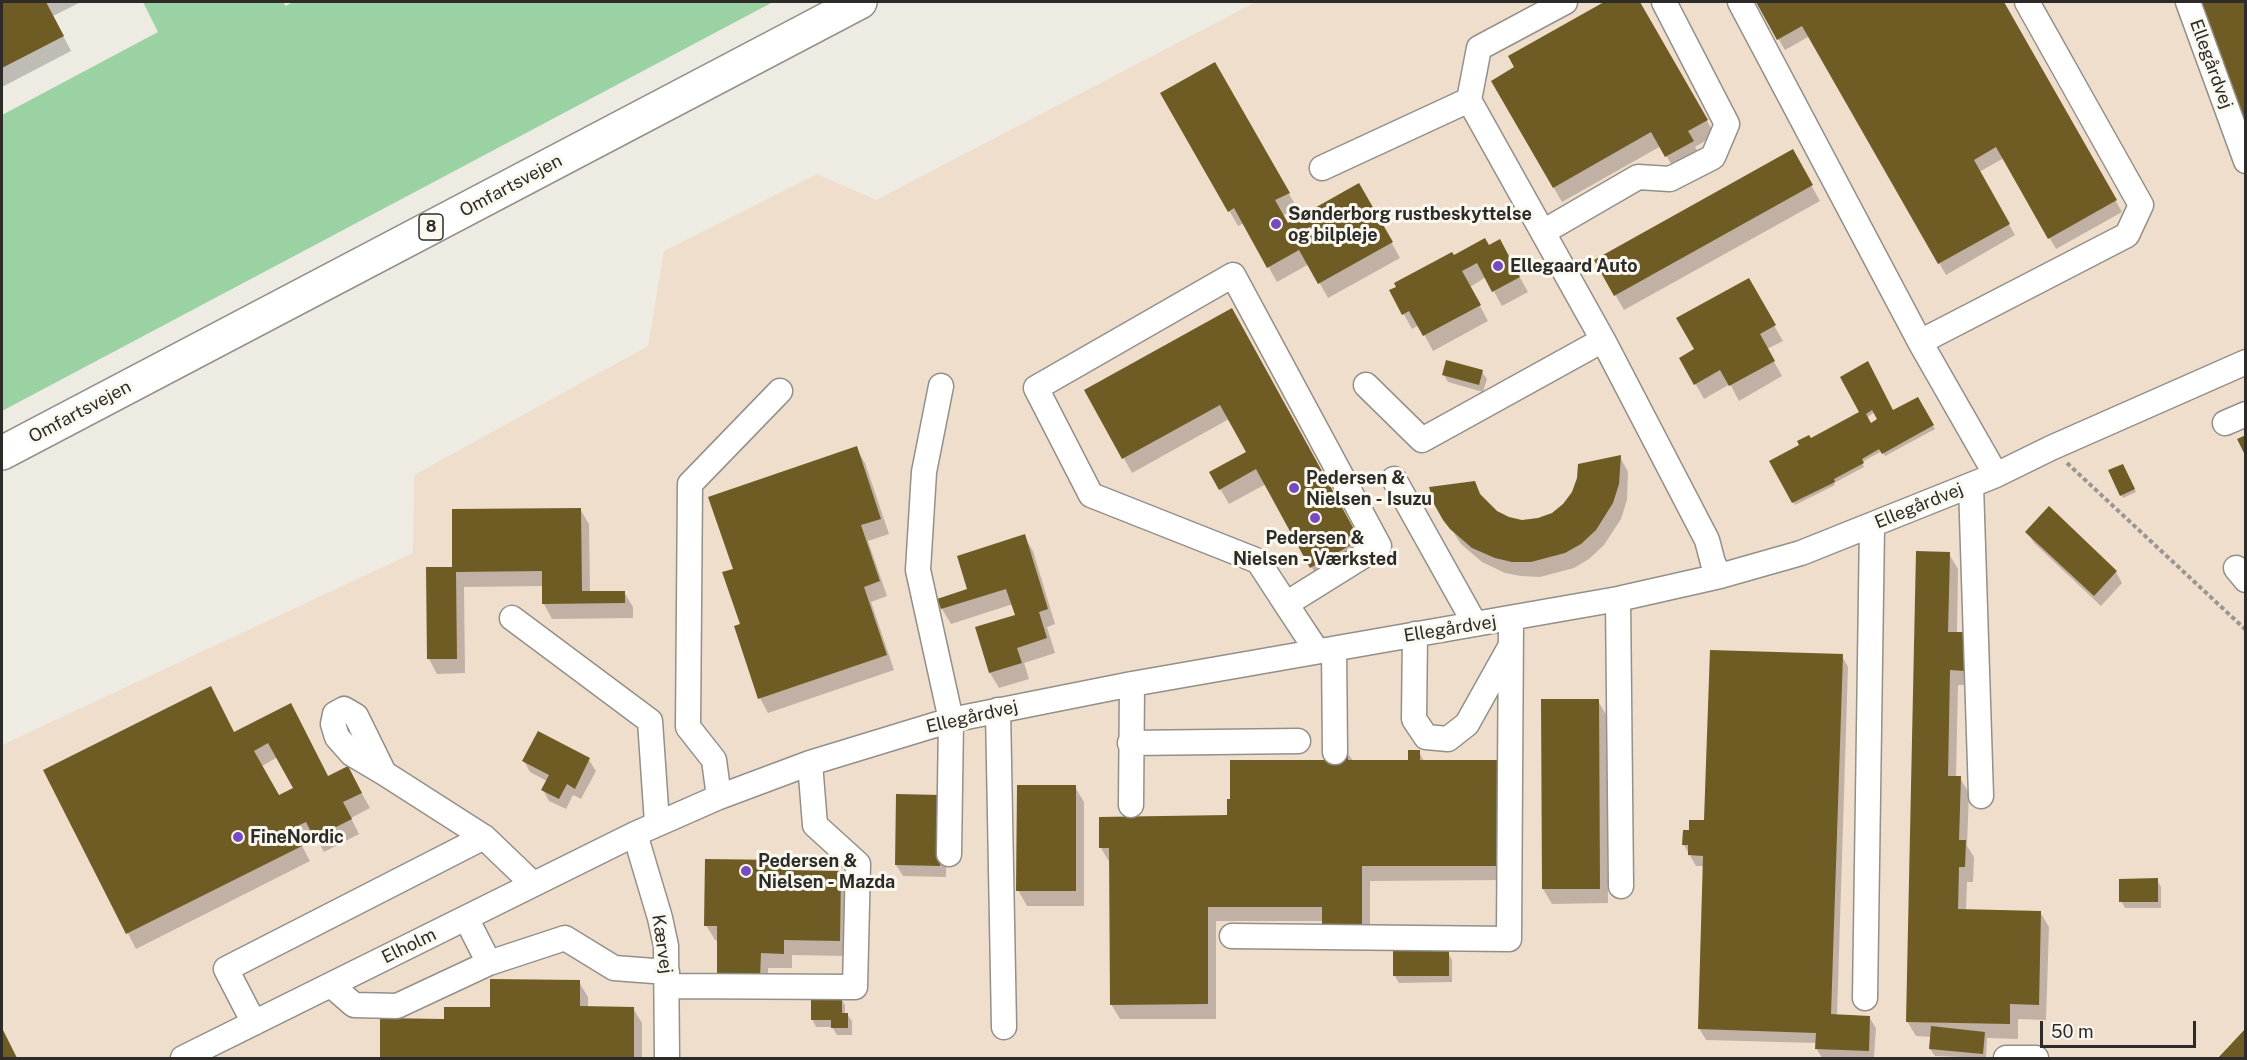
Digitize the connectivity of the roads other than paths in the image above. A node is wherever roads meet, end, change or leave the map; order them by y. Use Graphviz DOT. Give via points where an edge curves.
graph roads {
  1 [pos="860,2"];
  2 [pos="1565,2"];
  3 [pos="1664,2"];
  4 [pos="1740,2"];
  5 [pos="2027,2"];
  6 [pos="2188,2"];
  7 [pos="1469,100"];
  8 [pos="2246,161"];
  9 [pos="1322,168"];
  10 [pos="1543,232"];
  11 [pos="1603,340"];
  12 [pos="1920,342"];
  13 [pos="2246,362"];
  14 [pos="1366,385"];
  15 [pos="941,387"];
  16 [pos="780,391"];
  17 [pos="2,453"];
  18 [pos="1996,475"];
  19 [pos="1394,479"];
  20 [pos="1971,485"];
  21 [pos="1872,526"];
  22 [pos="1720,576"];
  23 [pos="1618,599"];
  24 [pos="1286,604"];
  25 [pos="512,618"];
  26 [pos="1511,619"];
  27 [pos="1475,624"];
  28 [pos="1415,634"];
  29 [pos="1511,645"];
  30 [pos="1325,650"];
  31 [pos="1132,684"];
  32 [pos="998,710"];
  33 [pos="951,720"];
  34 [pos="1298,741"];
  35 [pos="1130,743"];
  36 [pos="1335,752"];
  37 [pos="810,763"];
  38 [pos="384,773"];
  39 [pos="1981,796"];
  40 [pos="719,797"];
  41 [pos="1131,806"];
  42 [pos="646,829"];
  43 [pos="484,837"];
  44 [pos="950,854"];
  45 [pos="533,884"];
  46 [pos="1621,886"];
  47 [pos="466,918"];
  48 [pos="1232,936"];
  49 [pos="489,963"];
  50 [pos="667,979"];
  51 [pos="331,985"];
  52 [pos="1864,998"];
  53 [pos="254,1023"];
  54 [pos="1004,1028"];
  55 [pos="225,1049"];
  56 [pos="183,1059"];
  57 [pos="668,1059"];
  58 [pos="2006,1059"];
  59 [pos="2036,1059"];
  1 -- 17 [label="highway, Omfartsvejen / 8"];
  2 -- 7 [label="street" via="1479,48"];
  3 -- 10 [label="street" via="1727,124 1713,157 1670,179 1638,177"];
  4 -- 12 [label="street"];
  5 -- 12 [label="street" via="2141,205 2127,235"];
  6 -- 8 [label="street, Ellegårdvej"];
  7 -- 9 [label="street"];
  7 -- 10 [label="street"];
  10 -- 11 [label="street"];
  11 -- 14 [label="street" via="1422,440"];
  11 -- 22 [label="street" via="1707,540"];
  12 -- 18 [label="street"];
  13 -- 18 [label="street, Ellegårdvej"];
  15 -- 33 [label="street" via="924,472 918,570"];
  16 -- 40 [label="street" via="690,484 688,727 714,760"];
  18 -- 20 [label="street, Ellegårdvej"];
  19 -- 27 [label="street"];
  20 -- 21 [label="street, Ellegårdvej"];
  20 -- 39 [label="street"];
  21 -- 22 [label="street, Ellegårdvej" via="1801,553"];
  21 -- 52 [label="street"];
  22 -- 23 [label="street, Ellegårdvej"];
  23 -- 26 [label="street, Ellegårdvej"];
  23 -- 46 [label="street"];
  24 -- 24 [label="street" via="1258,561 1091,495 1036,388 1233,275 1379,546"];
  24 -- 30 [label="street"];
  25 -- 42 [label="street, Kærvej" via="650,721"];
  26 -- 27 [label="street, Ellegårdvej"];
  26 -- 29 [label="street"];
  27 -- 28 [label="street, Ellegårdvej"];
  28 -- 29 [label="street" via="1414,719 1426,737 1448,740 1467,724"];
  28 -- 30 [label="street, Ellegårdvej"];
  29 -- 48 [label="street" via="1509,939"];
  30 -- 31 [label="street, Ellegårdvej"];
  30 -- 36 [label="street"];
  31 -- 32 [label="street, Ellegårdvej"];
  31 -- 35 [label="street"];
  32 -- 33 [label="street, Ellegårdvej"];
  32 -- 54 [label="street"];
  33 -- 37 [label="street, Ellegårdvej"];
  33 -- 44 [label="street"];
  34 -- 35 [label="street"];
  35 -- 41 [label="street"];
  37 -- 40 [label="street, Ellegårdvej"];
  37 -- 50 [label="street" via="815,825 858,864 855,987"];
  38 -- 43 [label="street"];
  40 -- 42 [label="street, Ellegårdvej"];
  42 -- 45 [label="street, Elholm"];
  42 -- 50 [label="street, Kærvej" via="666,946"];
  43 -- 45 [label="street"];
  43 -- 53 [label="street" via="226,969"];
  45 -- 47 [label="street, Elholm"];
  47 -- 49 [label="street"];
  47 -- 51 [label="street, Elholm"];
  49 -- 50 [label="street" via="565,938 614,968"];
  49 -- 51 [label="street" via="397,1006 354,1005"];
  50 -- 57 [label="street, Kærvej"];
  51 -- 53 [label="street, Elholm"];
  53 -- 55 [label="street, Elholm"];
  55 -- 56 [label="street, Elholm"];
  58 -- 59 [label="street"];
}
